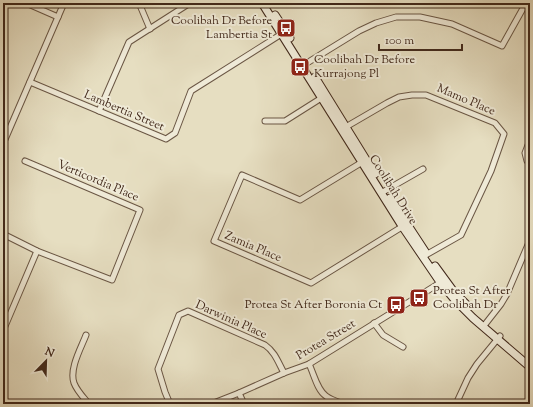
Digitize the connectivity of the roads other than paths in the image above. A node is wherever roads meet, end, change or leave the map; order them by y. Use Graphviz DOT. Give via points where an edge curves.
graph roads {
  1 [pos="26,3"];
  2 [pos="64,3"];
  3 [pos="139,3"];
  4 [pos="190,3"];
  5 [pos="262,3"];
  6 [pos="267,3"];
  7 [pos="526,3"];
  8 [pos="58,17"];
  9 [pos="150,28"];
  10 [pos="284,33"];
  11 [pos="304,65"];
  12 [pos="30,82"];
  13 [pos="324,97"];
  14 [pos="99,111"];
  15 [pos="265,121"];
  16 [pos="344,129"];
  17 [pos="530,140"];
  18 [pos="3,144"];
  19 [pos="25,161"];
  20 [pos="365,161"];
  21 [pos="530,163"];
  22 [pos="422,169"];
  23 [pos="383,191"];
  24 [pos="405,225"];
  25 [pos="3,234"];
  26 [pos="530,240"];
  27 [pos="38,251"];
  28 [pos="425,256"];
  29 [pos="442,281"];
  30 [pos="374,323"];
  31 [pos="484,325"];
  32 [pos="3,331"];
  33 [pos="86,335"];
  34 [pos="498,338"];
  35 [pos="403,347"];
  36 [pos="530,361"];
  37 [pos="309,364"];
  38 [pos="530,367"];
  39 [pos="284,373"];
  40 [pos="240,393"];
  41 [pos="89,404"];
  42 [pos="170,404"];
  43 [pos="211,404"];
  44 [pos="244,404"];
  45 [pos="344,404"];
  46 [pos="456,404"];
  1 -- 8 [label="street"];
  2 -- 8 [label="street"];
  3 -- 9 [label="street"];
  4 -- 9 [label="street"];
  5 -- 10 [label="main road, Coolibah Drive"];
  6 -- 10 [label="main road, Coolibah Drive"];
  7 -- 11 [label="street" via="502,46 452,24 420,17 396,17 359,31"];
  8 -- 12 [label="street"];
  9 -- 14 [label="street" via="129,42"];
  10 -- 11 [label="main road, Coolibah Drive"];
  10 -- 14 [label="street, Lambertia Street" via="191,91 175,133 166,140"];
  11 -- 13 [label="main road, Coolibah Drive"];
  12 -- 14 [label="street, Lambertia Street"];
  12 -- 18 [label="street"];
  13 -- 15 [label="street" via="285,121"];
  13 -- 16 [label="main road, Coolibah Drive"];
  16 -- 20 [label="main road, Coolibah Drive"];
  16 -- 28 [label="street, Mamo Place" via="399,97 426,95 495,123 504,134 491,171 461,235"];
  17 -- 21 [label="street" via="525,153"];
  19 -- 27 [label="street, Verticordia Place" via="140,210 112,280"];
  20 -- 23 [label="main road, Coolibah Drive"];
  20 -- 24 [label="street, Zamia Place" via="300,200 242,175 214,242 311,283"];
  22 -- 23 [label="street"];
  23 -- 24 [label="main road, Coolibah Drive"];
  24 -- 28 [label="main road, Coolibah Drive"];
  25 -- 27 [label="street, Verticordia Place"];
  26 -- 31 [label="street" via="507,294"];
  27 -- 32 [label="street"];
  28 -- 29 [label="main road, Coolibah Drive"];
  29 -- 30 [label="street, Protea Street"];
  29 -- 31 [label="main road, Coolibah Drive"];
  30 -- 35 [label="street" via="383,335"];
  30 -- 37 [label="street, Protea Street"];
  31 -- 34 [label="main road, Coolibah Drive"];
  33 -- 41 [label="street" via="73,376 74,384"];
  34 -- 36 [label="main road, Coolibah Drive"];
  34 -- 38 [label="main road, Coolibah Drive"];
  34 -- 46 [label="street" via="470,374"];
  37 -- 39 [label="street, Protea Street"];
  37 -- 45 [label="street" via="323,394"];
  39 -- 40 [label="street, Protea Street"];
  39 -- 42 [label="street, Darwinia Place" via="274,353 265,345 188,311 179,315 158,369"];
  40 -- 43 [label="street, Protea Street"];
  40 -- 44 [label="street"];
}
